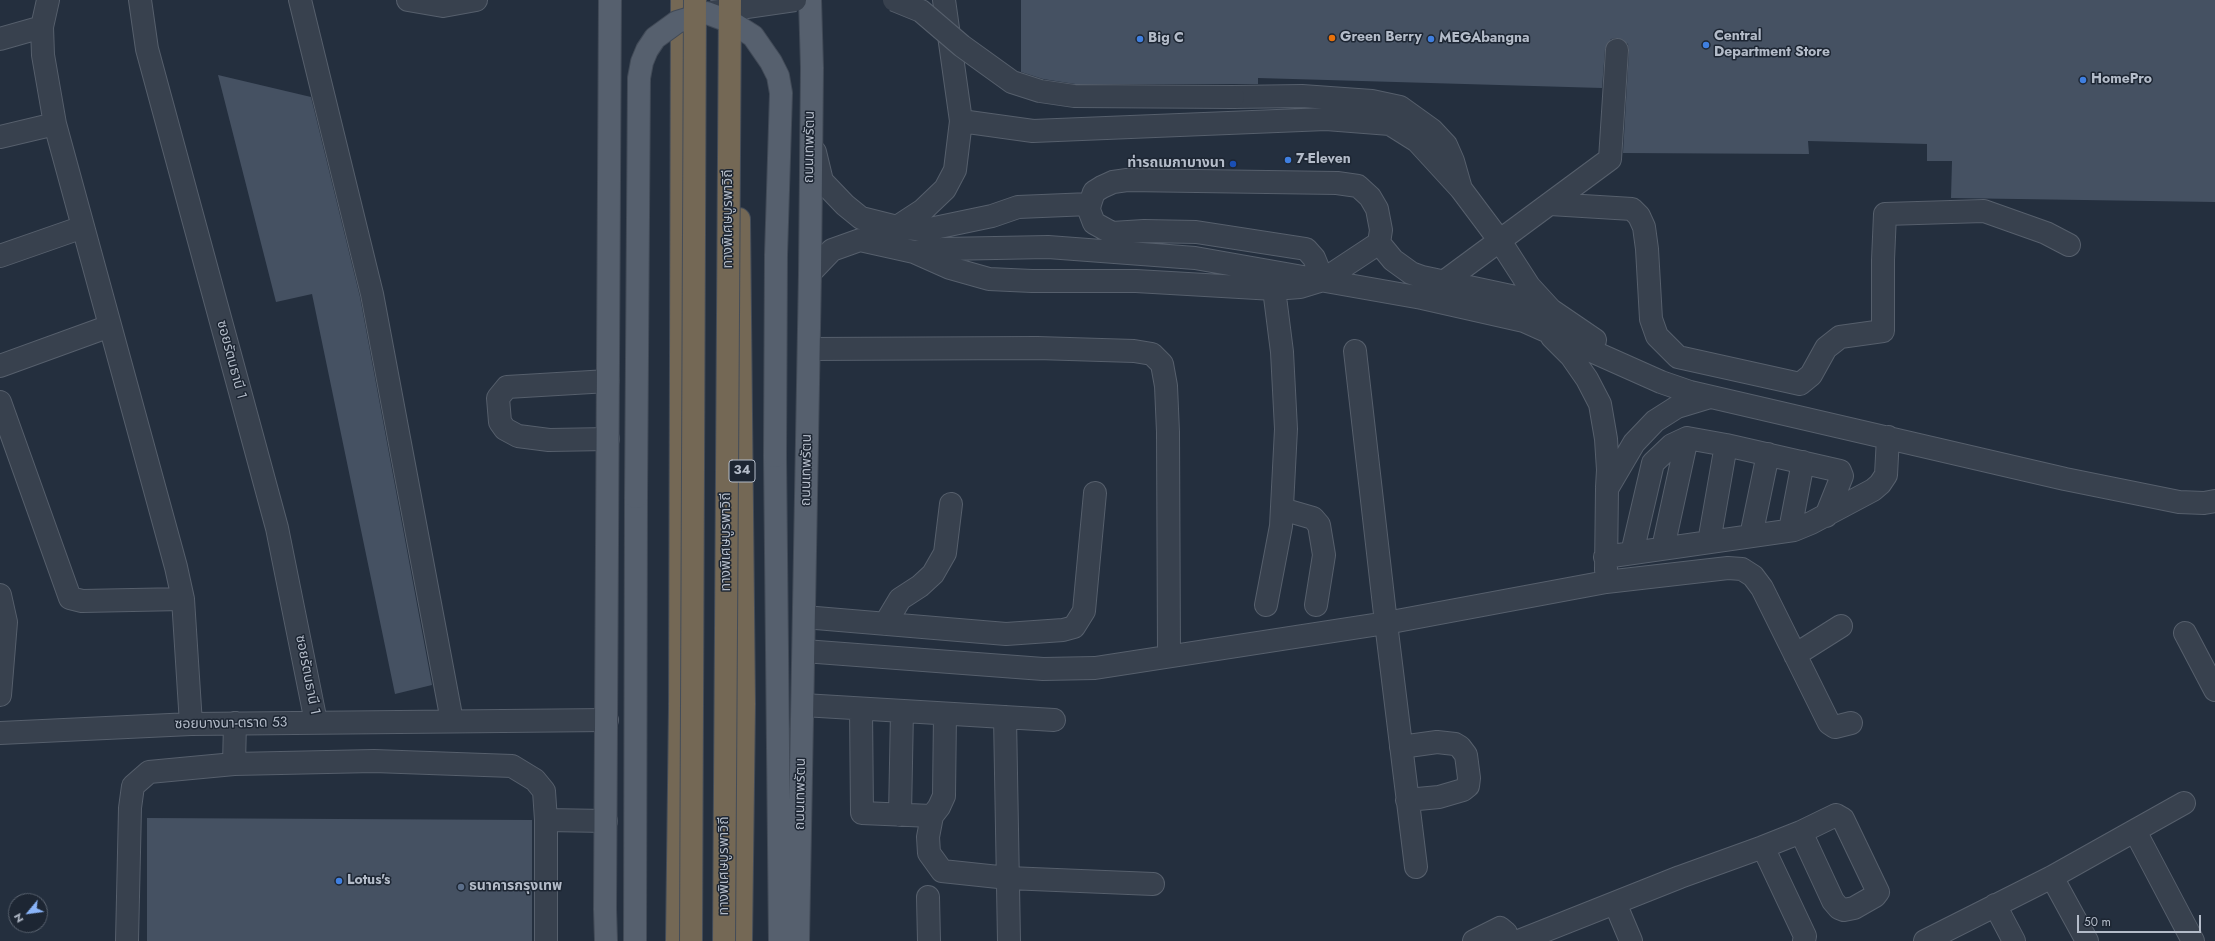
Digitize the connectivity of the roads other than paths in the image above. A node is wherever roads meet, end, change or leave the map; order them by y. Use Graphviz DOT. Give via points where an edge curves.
graph roads {
  1 [pos="48,0"];
  2 [pos="140,0"];
  3 [pos="300,0"];
  4 [pos="408,0"];
  5 [pos="476,0"];
  6 [pos="610,0"];
  7 [pos="682,0"];
  8 [pos="730,0"];
  9 [pos="739,0"];
  10 [pos="795,0"];
  11 [pos="820,0"];
  12 [pos="894,0"];
  13 [pos="944,0"];
  14 [pos="701,6"];
  15 [pos="810,10"];
  16 [pos="42,27"];
  17 [pos="0,39"];
  18 [pos="1617,50"];
  19 [pos="961,121"];
  20 [pos="55,124"];
  21 [pos="810,132"];
  22 [pos="0,137"];
  23 [pos="1460,189"];
  24 [pos="1090,204"];
  25 [pos="1550,204"];
  26 [pos="897,226"];
  27 [pos="83,227"];
  28 [pos="1500,241"];
  29 [pos="1378,243"];
  30 [pos="2069,245"];
  31 [pos="914,252"];
  32 [pos="0,256"];
  33 [pos="810,273"];
  34 [pos="1323,280"];
  35 [pos="1444,282"];
  36 [pos="1274,289"];
  37 [pos="1422,298"];
  38 [pos="1547,319"];
  39 [pos="110,326"];
  40 [pos="809,349"];
  41 [pos="1356,351"];
  42 [pos="0,366"];
  43 [pos="608,381"];
  44 [pos="1711,396"];
  45 [pos="0,402"];
  46 [pos="1888,437"];
  47 [pos="1686,438"];
  48 [pos="608,439"];
  49 [pos="1726,445"];
  50 [pos="1768,454"];
  51 [pos="1803,462"];
  52 [pos="1607,489"];
  53 [pos="1095,492"];
  54 [pos="2215,501"];
  55 [pos="951,504"];
  56 [pos="1282,509"];
  57 [pos="1826,516"];
  58 [pos="1790,530"];
  59 [pos="1751,536"];
  60 [pos="1709,542"];
  61 [pos="1663,548"];
  62 [pos="1632,553"];
  63 [pos="1605,556"];
  64 [pos="1606,582"];
  65 [pos="0,595"];
  66 [pos="183,599"];
  67 [pos="1266,605"];
  68 [pos="1316,605"];
  69 [pos="804,617"];
  70 [pos="1386,623"];
  71 [pos="885,624"];
  72 [pos="1841,626"];
  73 [pos="2185,633"];
  74 [pos="804,652"];
  75 [pos="1795,655"];
  76 [pos="1169,656"];
  77 [pos="2215,690"];
  78 [pos="0,695"];
  79 [pos="803,705"];
  80 [pos="861,709"];
  81 [pos="902,711"];
  82 [pos="946,714"];
  83 [pos="1005,717"];
  84 [pos="607,720"];
  85 [pos="1054,720"];
  86 [pos="452,721"];
  87 [pos="316,722"];
  88 [pos="235,723"];
  89 [pos="1851,723"];
  90 [pos="191,724"];
  91 [pos="0,733"];
  92 [pos="1401,747"];
  93 [pos="234,764"];
  94 [pos="1407,800"];
  95 [pos="2184,803"];
  96 [pos="900,815"];
  97 [pos="932,816"];
  98 [pos="546,820"];
  99 [pos="606,820"];
  100 [pos="1801,832"];
  101 [pos="2135,832"];
  102 [pos="1763,847"];
  103 [pos="1416,867"];
  104 [pos="2052,877"];
  105 [pos="1008,878"];
  106 [pos="1153,884"];
  107 [pos="928,897"];
  108 [pos="1615,903"];
  109 [pos="1995,906"];
  110 [pos="1956,934"];
  111 [pos="1533,938"];
  112 [pos="1627,939"];
  113 [pos="127,941"];
  114 [pos="546,941"];
  115 [pos="606,941"];
  116 [pos="635,941"];
  117 [pos="677,941"];
  118 [pos="691,941"];
  119 [pos="724,941"];
  120 [pos="742,941"];
  121 [pos="780,941"];
  122 [pos="798,941"];
  123 [pos="929,941"];
  124 [pos="1009,941"];
  125 [pos="1474,941"];
  126 [pos="1510,941"];
  127 [pos="1804,941"];
  128 [pos="1925,941"];
  129 [pos="2014,941"];
  130 [pos="2087,941"];
  131 [pos="2193,941"];
  1 -- 16 [label="street"];
  2 -- 87 [label="street, ซอยรัตนธานี 1" via="147,49 277,528"];
  3 -- 86 [label="street" via="372,294"];
  4 -- 5 [label="street" via="443,6"];
  6 -- 43 [label="main road"];
  7 -- 117 [label="highway"];
  8 -- 119 [label="highway, ทางพิเศษบูรพาวิถี, bridge"];
  9 -- 120 [label="highway, 34" via="744,704"];
  10 -- 14 [label="street, bridge"];
  11 -- 15 [label="street"];
  12 -- 23 [label="street, bridge" via="921,11 962,46 1012,82 1040,91 1074,96 1302,96 1372,101 1400,107 1432,130 1446,145"];
  13 -- 19 [label="street"];
  14 -- 116 [label="main road, bridge" via="656,38 647,50 639,78"];
  14 -- 118 [label="highway, bridge"];
  14 -- 121 [label="main road, bridge" via="753,36 778,76 781,93 776,255"];
  15 -- 21 [label="main road, ถนนเทพรัตน"];
  16 -- 17 [label="street"];
  16 -- 20 [label="street" via="43,55"];
  18 -- 25 [label="street" via="1610,159"];
  19 -- 23 [label="street" via="1033,131 1326,119 1390,124 1417,141"];
  19 -- 26 [label="street" via="955,170 945,189 923,210"];
  20 -- 22 [label="street"];
  20 -- 27 [label="street"];
  21 -- 26 [label="street" via="822,181 860,218"];
  21 -- 33 [label="main road, ถนนเทพรัตน"];
  23 -- 28 [label="street"];
  24 -- 26 [label="street" via="1018,207 992,216 925,230"];
  24 -- 29 [label="street" via="1094,192 1113,182 1126,180 1358,186 1370,197 1377,209 1381,230"];
  24 -- 34 [label="street" via="1089,210 1094,223 1112,233 1196,232 1306,249 1314,258"];
  25 -- 28 [label="street"];
  25 -- 30 [label="street" via="1632,209 1639,216 1644,227 1647,249 1651,319 1657,336 1678,357 1800,384 1811,375 1826,348 1840,337 1883,331 1886,214 1984,212 2046,233"];
  27 -- 32 [label="street"];
  27 -- 39 [label="street"];
  28 -- 35 [label="street"];
  28 -- 38 [label="street"];
  29 -- 34 [label="street"];
  29 -- 35 [label="street" via="1393,260 1411,272"];
  31 -- 33 [label="street" via="860,240 832,250"];
  31 -- 34 [label="street" via="1048,247 1195,258"];
  31 -- 36 [label="street" via="950,268 989,279 1136,281"];
  33 -- 40 [label="main road, ถนนเทพรัตน"];
  34 -- 36 [label="street" via="1300,287"];
  34 -- 37 [label="street"];
  35 -- 37 [label="street"];
  35 -- 38 [label="street" via="1525,299"];
  36 -- 56 [label="street" via="1282,352 1286,429"];
  37 -- 38 [label="street" via="1507,316"];
  38 -- 44 [label="street" via="1648,376 1676,388"];
  38 -- 52 [label="street" via="1587,379 1600,404 1606,439"];
  39 -- 42 [label="street"];
  39 -- 66 [label="street"];
  40 -- 69 [label="main road, ถนนเทพรัตน"];
  40 -- 76 [label="street" via="1036,348 1134,351 1152,354 1162,364 1166,386"];
  41 -- 70 [label="street"];
  43 -- 48 [label="main road"];
  43 -- 48 [label="street" via="508,387 498,398 500,422 505,429 518,436 549,440"];
  44 -- 46 [label="street"];
  44 -- 52 [label="street" via="1678,407 1655,421 1634,443"];
  45 -- 66 [label="street" via="70,598 82,601"];
  46 -- 54 [label="street" via="2148,496 2204,504"];
  46 -- 57 [label="street" via="1886,475 1880,484"];
  47 -- 49 [label="street"];
  47 -- 61 [label="street"];
  47 -- 62 [label="street" via="1672,445 1653,463"];
  48 -- 84 [label="main road"];
  49 -- 50 [label="street"];
  49 -- 60 [label="street"];
  50 -- 51 [label="street"];
  50 -- 59 [label="street"];
  51 -- 57 [label="street" via="1840,471 1842,476"];
  51 -- 58 [label="street"];
  52 -- 63 [label="street"];
  53 -- 71 [label="street" via="1084,611 1074,627 1006,634"];
  55 -- 71 [label="street" via="942,559 933,574 900,599"];
  56 -- 67 [label="street"];
  56 -- 68 [label="street" via="1313,518 1319,525 1324,555"];
  57 -- 58 [label="street"];
  58 -- 59 [label="street"];
  59 -- 60 [label="street"];
  60 -- 61 [label="street"];
  61 -- 62 [label="street"];
  62 -- 63 [label="street"];
  63 -- 64 [label="street"];
  64 -- 70 [label="street"];
  64 -- 75 [label="street" via="1728,568 1742,569 1753,576 1762,588"];
  65 -- 78 [label="street" via="6,622"];
  66 -- 90 [label="street"];
  69 -- 71 [label="street"];
  69 -- 74 [label="main road, ถนนเทพรัตน"];
  70 -- 76 [label="street"];
  70 -- 92 [label="street"];
  72 -- 75 [label="street"];
  73 -- 77 [label="street"];
  74 -- 76 [label="street" via="1042,670 1096,668"];
  74 -- 79 [label="main road, ถนนเทพรัตน"];
  75 -- 89 [label="street" via="1829,724 1836,727"];
  79 -- 80 [label="street"];
  79 -- 122 [label="main road, ถนนเทพรัตน"];
  80 -- 81 [label="street"];
  80 -- 96 [label="street" via="862,813"];
  81 -- 82 [label="street"];
  81 -- 96 [label="street"];
  82 -- 83 [label="street"];
  82 -- 97 [label="street" via="944,796"];
  83 -- 85 [label="street"];
  83 -- 105 [label="street"];
  84 -- 86 [label="street, ซอยบางนา-ตราด 53"];
  84 -- 99 [label="main road"];
  86 -- 87 [label="street, ซอยบางนา-ตราด 53"];
  87 -- 88 [label="street, ซอยบางนา-ตราด 53"];
  88 -- 90 [label="street, ซอยบางนา-ตราด 53"];
  88 -- 93 [label="street"];
  90 -- 91 [label="street, ซอยบางนา-ตราด 53"];
  92 -- 94 [label="street"];
  92 -- 94 [label="street" via="1437,742 1455,744 1466,755 1469,778 1468,786 1463,790 1438,797"];
  93 -- 98 [label="street" via="374,761 512,766 535,780 544,791"];
  93 -- 113 [label="street" via="149,772 133,786 130,808"];
  94 -- 103 [label="street"];
  95 -- 101 [label="street"];
  96 -- 97 [label="street"];
  97 -- 105 [label="street" via="928,837 929,853 942,871"];
  98 -- 99 [label="street"];
  98 -- 114 [label="street"];
  99 -- 115 [label="main road"];
  100 -- 102 [label="street"];
  101 -- 104 [label="street"];
  101 -- 131 [label="street"];
  102 -- 108 [label="street"];
  102 -- 127 [label="street" via="1805,936"];
  104 -- 109 [label="street"];
  104 -- 130 [label="street"];
  105 -- 106 [label="street"];
  105 -- 124 [label="street"];
  107 -- 123 [label="street"];
  108 -- 111 [label="street"];
  108 -- 112 [label="street"];
  109 -- 110 [label="street"];
  109 -- 129 [label="street"];
  110 -- 128 [label="street"];
  125 -- 126 [label="street" via="1500,928"];
}
